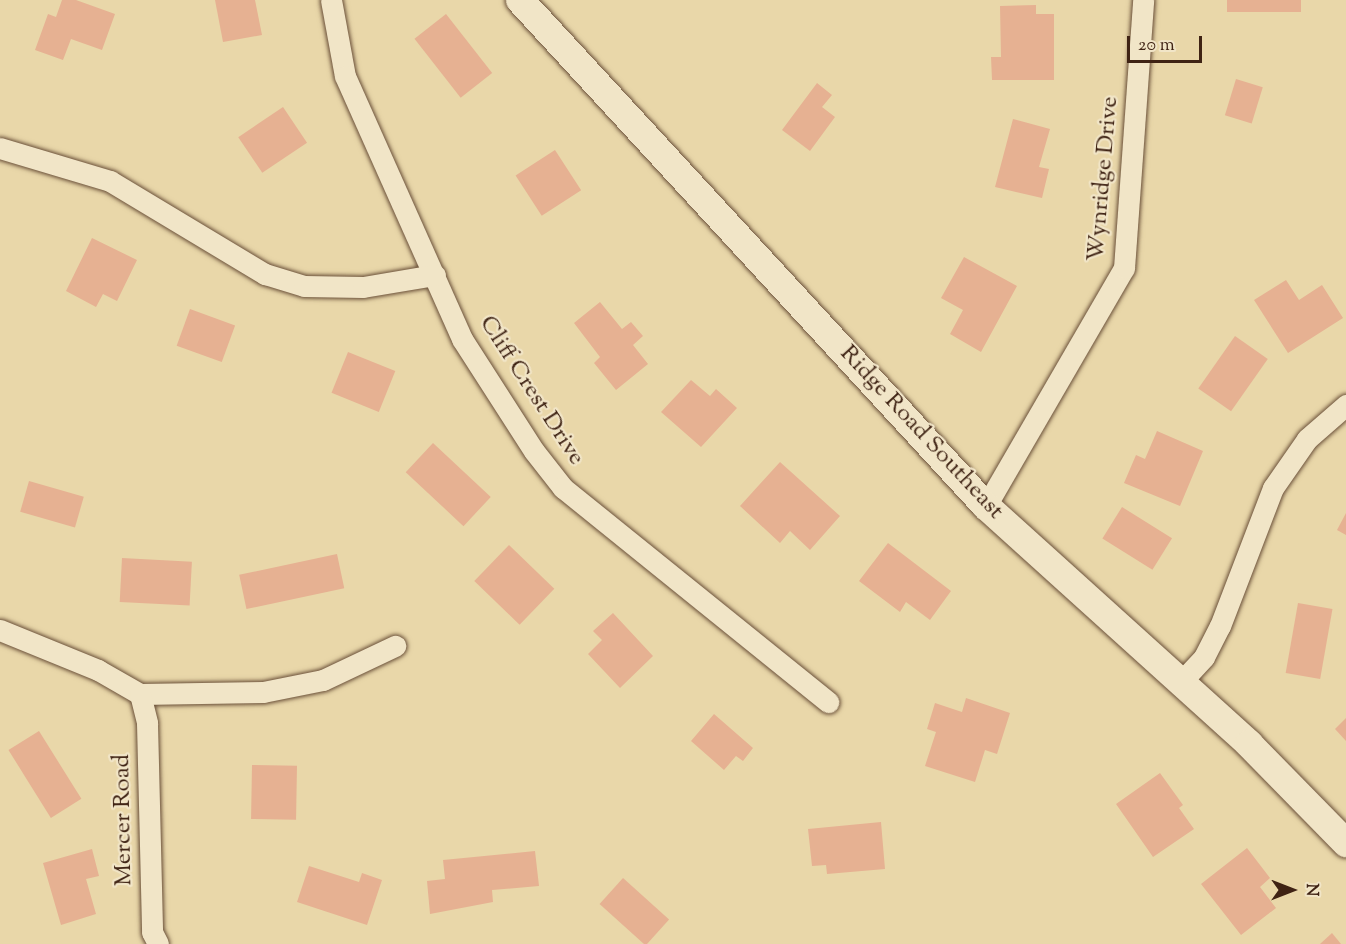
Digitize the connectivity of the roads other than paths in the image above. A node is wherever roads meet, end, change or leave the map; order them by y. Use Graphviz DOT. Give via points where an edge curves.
graph roads {
  1 [pos="331,0"];
  2 [pos="520,0"];
  3 [pos="1143,0"];
  4 [pos="0,148"];
  5 [pos="435,275"];
  6 [pos="1346,405"];
  7 [pos="986,506"];
  8 [pos="0,630"];
  9 [pos="395,646"];
  10 [pos="1180,683"];
  11 [pos="140,694"];
  12 [pos="828,702"];
  13 [pos="1346,843"];
  14 [pos="158,944"];
  1 -- 5 [label="street, Cliff Crest Drive" via="345,76"];
  2 -- 7 [label="street, Ridge Road Southeast"];
  3 -- 7 [label="street, Wynridge Drive" via="1124,268"];
  4 -- 5 [label="street" via="111,181 265,274 304,286 363,287"];
  5 -- 12 [label="street, Cliff Crest Drive" via="462,339 534,451 563,488"];
  6 -- 10 [label="street" via="1307,440 1273,488 1220,626 1204,657"];
  7 -- 10 [label="street, Ridge Road Southeast"];
  8 -- 11 [label="street" via="69,658"];
  9 -- 11 [label="street" via="323,680 263,692"];
  10 -- 13 [label="street, Ridge Road Southeast" via="1249,744"];
  11 -- 14 [label="street, Mercer Road" via="147,723 152,932"];
}
